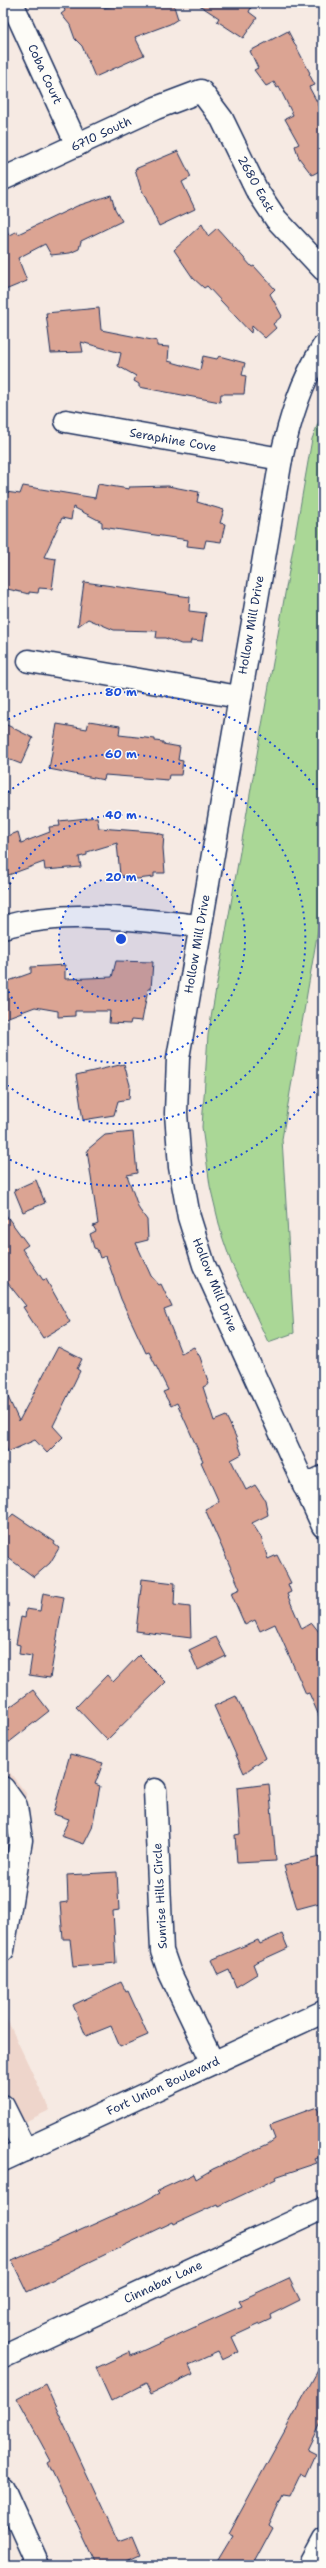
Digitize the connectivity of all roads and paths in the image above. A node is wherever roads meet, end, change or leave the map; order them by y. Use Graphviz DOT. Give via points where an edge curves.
graph roads {
  1 [pos="12,3"];
  2 [pos="200,91"];
  3 [pos="77,145"];
  4 [pos="3,179"];
  5 [pos="323,269"];
  6 [pos="323,347"];
  7 [pos="66,421"];
  8 [pos="280,459"];
  9 [pos="29,661"];
  10 [pos="239,697"];
  11 [pos="200,926"];
  12 [pos="3,927"];
  13 [pos="314,1482"];
  14 [pos="323,1526"];
  15 [pos="3,1788"];
  16 [pos="155,1790"];
  17 [pos="8,1896"];
  18 [pos="3,1950"];
  19 [pos="323,2012"];
  20 [pos="213,2064"];
  21 [pos="3,2106"];
  22 [pos="25,2150"];
  23 [pos="3,2160"];
  24 [pos="323,2208"];
  25 [pos="3,2357"];
  26 [pos="3,2488"];
  27 [pos="323,2539"];
  28 [pos="38,2565"];
  29 [pos="309,2565"];
  1 -- 3 [label="street, Coba Court"];
  2 -- 3 [label="street, 6710 South" via="156,108"];
  2 -- 5 [label="street, 2680 East" via="222,119 256,190 276,219"];
  3 -- 4 [label="street, 6710 South"];
  6 -- 8 [label="street, Hollow Mill Drive" via="300,390"];
  7 -- 8 [label="street, Seraphine Cove"];
  8 -- 10 [label="street, Hollow Mill Drive"];
  9 -- 10 [label="street"];
  10 -- 11 [label="street, Hollow Mill Drive"];
  11 -- 12 [label="street" via="130,917 89,916 47,919"];
  11 -- 13 [label="street, Hollow Mill Drive" via="178,1058 176,1112 180,1167 189,1218 204,1265"];
  13 -- 14 [label="street, Hollow Mill Drive"];
  15 -- 17 [label="street" via="16,1806 21,1840"];
  16 -- 20 [label="street, Sunrise Hills Circle" via="162,1951"];
  17 -- 18 [label="street"];
  19 -- 20 [label="street, Fort Union Boulevard"];
  20 -- 22 [label="street, Fort Union Boulevard"];
  21 -- 22 [label="street"];
  22 -- 23 [label="street, Fort Union Boulevard"];
  24 -- 25 [label="street, Cinnabar Lane"];
  26 -- 28 [label="street"];
  27 -- 29 [label="street"];
}
